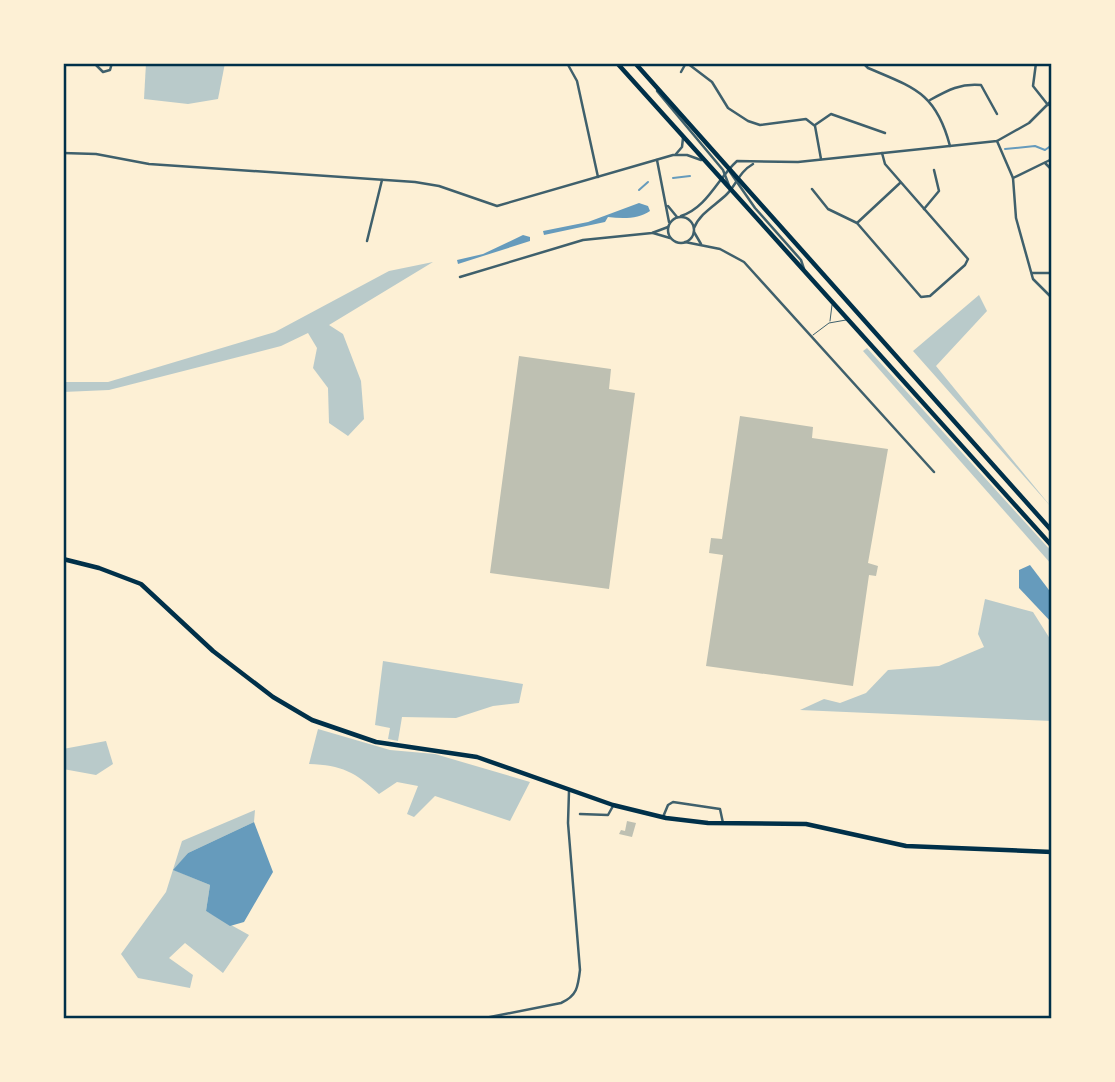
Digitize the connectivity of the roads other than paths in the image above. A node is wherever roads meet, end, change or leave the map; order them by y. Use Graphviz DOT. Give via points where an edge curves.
graph roads {
  1 [pos="94,63"];
  2 [pos="112,63"];
  3 [pos="567,63"];
  4 [pos="617,63"];
  5 [pos="687,63"];
  6 [pos="863,63"];
  7 [pos="1036,63"];
  8 [pos="637,65"];
  9 [pos="681,72"];
  10 [pos="1052,100"];
  11 [pos="929,101"];
  12 [pos="1048,105"];
  13 [pos="998,114"];
  14 [pos="814,126"];
  15 [pos="885,134"];
  16 [pos="682,136"];
  17 [pos="997,141"];
  18 [pos="950,146"];
  19 [pos="63,153"];
  20 [pos="882,153"];
  21 [pos="673,155"];
  22 [pos="821,159"];
  23 [pos="1052,159"];
  24 [pos="657,160"];
  25 [pos="701,160"];
  26 [pos="1045,163"];
  27 [pos="753,164"];
  28 [pos="730,168"];
  29 [pos="934,170"];
  30 [pos="1052,170"];
  31 [pos="726,175"];
  32 [pos="598,177"];
  33 [pos="736,178"];
  34 [pos="1013,178"];
  35 [pos="382,180"];
  36 [pos="901,182"];
  37 [pos="722,183"];
  38 [pos="812,189"];
  39 [pos="730,191"];
  40 [pos="668,206"];
  41 [pos="924,209"];
  42 [pos="679,216"];
  43 [pos="857,223"];
  44 [pos="668,225"];
  45 [pos="694,230"];
  46 [pos="652,233"];
  47 [pos="670,238"];
  48 [pos="367,241"];
  49 [pos="685,242"];
  50 [pos="701,244"];
  51 [pos="806,272"];
  52 [pos="1031,273"];
  53 [pos="1052,273"];
  54 [pos="460,277"];
  55 [pos="830,298"];
  56 [pos="1052,298"];
  57 [pos="850,321"];
  58 [pos="829,323"];
  59 [pos="811,337"];
  60 [pos="934,472"];
  61 [pos="1052,531"];
  62 [pos="1052,546"];
  63 [pos="63,559"];
  64 [pos="569,791"];
  65 [pos="613,805"];
  66 [pos="663,817"];
  67 [pos="586,820"];
  68 [pos="723,823"];
  69 [pos="1052,852"];
  70 [pos="507,1013"];
  71 [pos="480,1019"];
  72 [pos="509,1019"];
  1 -- 2 [label="street" via="103,72 110,70"];
  3 -- 32 [label="street" via="577,81"];
  4 -- 16 [label="highway"];
  5 -- 9 [label="street"];
  5 -- 14 [label="street" via="712,82 728,108 748,121 760,125 806,119"];
  6 -- 11 [label="street" via="909,85"];
  7 -- 12 [label="street" via="1033,86"];
  8 -- 28 [label="highway"];
  8 -- 31 [label="street"];
  10 -- 12 [label="street"];
  11 -- 13 [label="street" via="951,88 981,85"];
  11 -- 18 [label="street" via="943,119"];
  12 -- 17 [label="street"];
  14 -- 15 [label="street" via="831,114"];
  14 -- 22 [label="street"];
  16 -- 21 [label="street" via="682,147"];
  16 -- 25 [label="highway"];
  17 -- 18 [label="street"];
  17 -- 34 [label="street"];
  18 -- 20 [label="street"];
  19 -- 35 [label="street" via="149,164"];
  20 -- 22 [label="street"];
  20 -- 36 [label="street" via="885,164"];
  21 -- 24 [label="street"];
  21 -- 25 [label="street"];
  22 -- 27 [label="street"];
  23 -- 26 [label="street"];
  24 -- 32 [label="street"];
  24 -- 40 [label="street"];
  25 -- 37 [label="highway"];
  26 -- 30 [label="street"];
  26 -- 34 [label="street"];
  27 -- 28 [label="street" via="737,161"];
  27 -- 33 [label="street"];
  28 -- 31 [label="street"];
  28 -- 33 [label="highway"];
  29 -- 41 [label="street" via="939,191"];
  31 -- 37 [label="street"];
  31 -- 39 [label="street"];
  32 -- 35 [label="street" via="497,206 439,186"];
  33 -- 39 [label="street"];
  33 -- 51 [label="street"];
  33 -- 61 [label="highway"];
  34 -- 52 [label="street" via="1016,218"];
  35 -- 48 [label="street"];
  36 -- 41 [label="street"];
  36 -- 43 [label="street"];
  37 -- 39 [label="highway"];
  37 -- 42 [label="street" via="692,211"];
  38 -- 43 [label="street" via="828,209"];
  39 -- 45 [label="street" via="699,219"];
  39 -- 51 [label="highway"];
  40 -- 42 [label="street"];
  40 -- 44 [label="street"];
  41 -- 43 [label="street" via="968,258 930,296 921,297"];
  42 -- 44 [label="street"];
  42 -- 45 [label="street" via="691,221"];
  44 -- 46 [label="street"];
  44 -- 47 [label="street"];
  45 -- 49 [label="street"];
  45 -- 50 [label="street"];
  46 -- 47 [label="street"];
  46 -- 54 [label="street" via="583,240"];
  47 -- 49 [label="street"];
  49 -- 50 [label="street"];
  50 -- 59 [label="street" via="744,262"];
  51 -- 55 [label="highway"];
  52 -- 53 [label="street"];
  52 -- 56 [label="street"];
  55 -- 57 [label="highway"];
  55 -- 58 [label="lane"];
  57 -- 58 [label="lane"];
  57 -- 62 [label="highway"];
  58 -- 59 [label="lane"];
  59 -- 60 [label="street"];
  63 -- 64 [label="highway" via="141,584 228,664 302,715 376,742 477,757"];
  64 -- 65 [label="highway"];
  64 -- 70 [label="street" via="578,987 572,998 561,1003"];
  65 -- 66 [label="highway"];
  65 -- 67 [label="street" via="609,814 582,814"];
  66 -- 68 [label="highway"];
  66 -- 68 [label="street" via="673,802 713,806 720,809"];
  68 -- 69 [label="highway" via="806,824 906,846"];
  70 -- 71 [label="street"];
  70 -- 72 [label="lane"];
}
